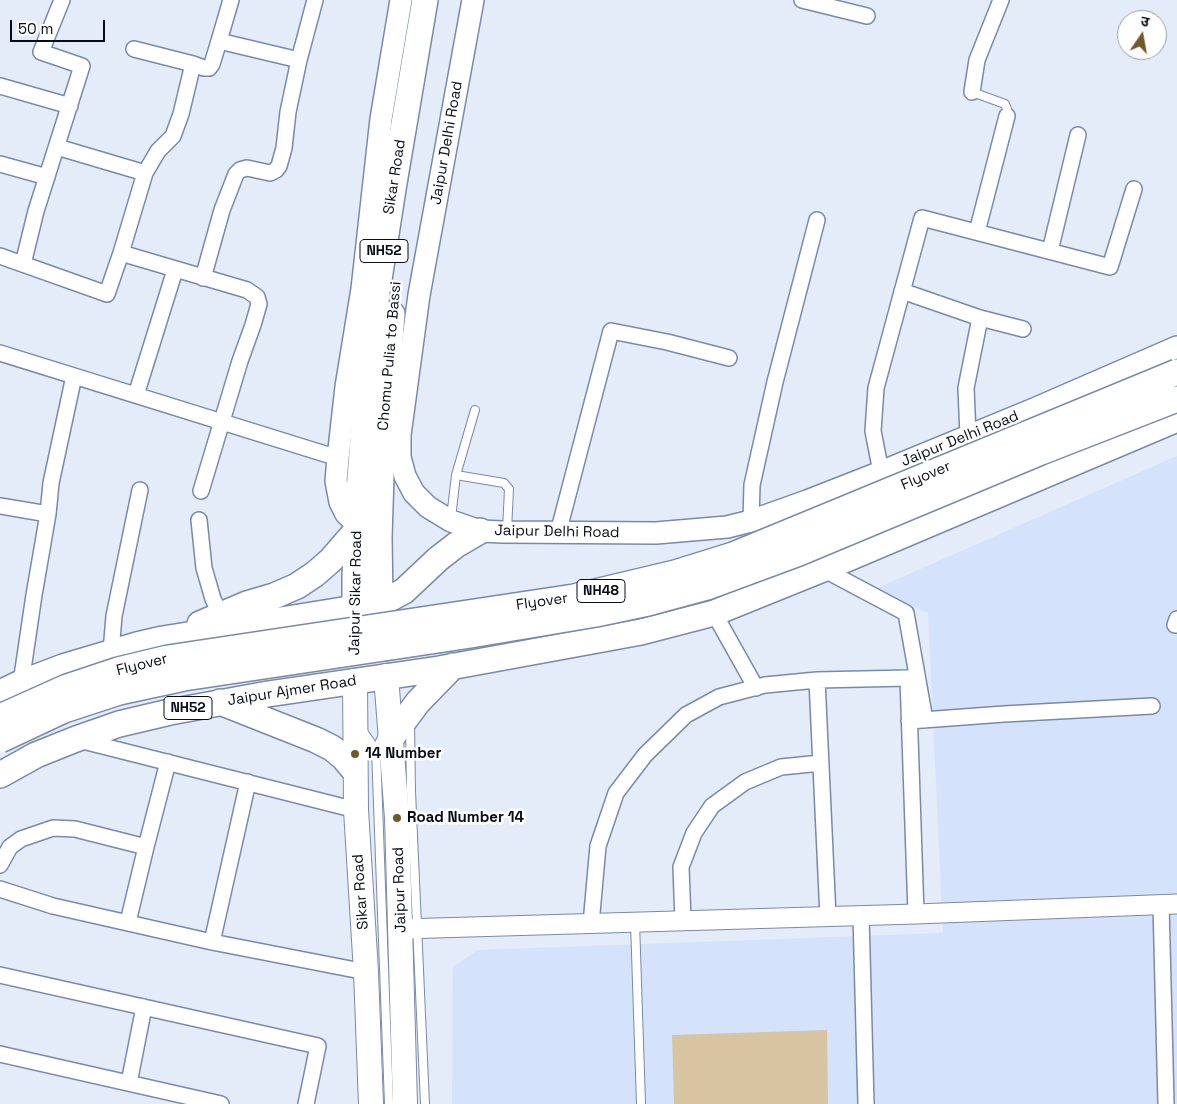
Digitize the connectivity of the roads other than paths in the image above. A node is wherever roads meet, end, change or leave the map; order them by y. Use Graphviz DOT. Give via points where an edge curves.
graph roads {
  1 [pos="62,0"];
  2 [pos="231,0"];
  3 [pos="314,0"];
  4 [pos="401,0"];
  5 [pos="425,0"];
  6 [pos="443,0"];
  7 [pos="474,0"];
  8 [pos="802,0"];
  9 [pos="1001,0"];
  10 [pos="867,16"];
  11 [pos="219,41"];
  12 [pos="134,50"];
  13 [pos="299,60"];
  14 [pos="193,64"];
  15 [pos="0,86"];
  16 [pos="972,92"];
  17 [pos="70,106"];
  18 [pos="1007,116"];
  19 [pos="1078,135"];
  20 [pos="57,147"];
  21 [pos="0,164"];
  22 [pos="145,173"];
  23 [pos="47,177"];
  24 [pos="1134,189"];
  25 [pos="817,220"];
  26 [pos="977,232"];
  27 [pos="1050,251"];
  28 [pos="121,253"];
  29 [pos="0,256"];
  30 [pos="23,264"];
  31 [pos="175,270"];
  32 [pos="203,278"];
  33 [pos="902,291"];
  34 [pos="980,318"];
  35 [pos="1023,329"];
  36 [pos="1177,347"];
  37 [pos="0,353"];
  38 [pos="729,358"];
  39 [pos="1177,372"];
  40 [pos="74,376"];
  41 [pos="136,395"];
  42 [pos="1177,399"];
  43 [pos="475,410"];
  44 [pos="1177,419"];
  45 [pos="222,422"];
  46 [pos="968,436"];
  47 [pos="338,458"];
  48 [pos="881,472"];
  49 [pos="456,475"];
  50 [pos="140,490"];
  51 [pos="200,491"];
  52 [pos="0,506"];
  53 [pos="48,514"];
  54 [pos="199,520"];
  55 [pos="358,520"];
  56 [pos="451,521"];
  57 [pos="752,521"];
  58 [pos="480,531"];
  59 [pos="507,533"];
  60 [pos="558,533"];
  61 [pos="823,570"];
  62 [pos="380,604"];
  63 [pos="355,609"];
  64 [pos="714,613"];
  65 [pos="221,615"];
  66 [pos="1177,619"];
  67 [pos="1177,625"];
  68 [pos="163,639"];
  69 [pos="111,652"];
  70 [pos="454,666"];
  71 [pos="386,676"];
  72 [pos="816,680"];
  73 [pos="355,681"];
  74 [pos="11,688"];
  75 [pos="756,688"];
  76 [pos="219,702"];
  77 [pos="1152,706"];
  78 [pos="0,717"];
  79 [pos="355,720"];
  80 [pos="925,720"];
  81 [pos="909,721"];
  82 [pos="392,730"];
  83 [pos="76,739"];
  84 [pos="0,740"];
  85 [pos="168,762"];
  86 [pos="821,762"];
  87 [pos="354,770"];
  88 [pos="0,775"];
  89 [pos="248,782"];
  90 [pos="356,810"];
  91 [pos="146,846"];
  92 [pos="0,865"];
  93 [pos="0,889"];
  94 [pos="1169,904"];
  95 [pos="916,914"];
  96 [pos="861,916"];
  97 [pos="828,917"];
  98 [pos="684,921"];
  99 [pos="128,922"];
  100 [pos="635,922"];
  101 [pos="591,924"];
  102 [pos="409,929"];
  103 [pos="212,942"];
  104 [pos="366,972"];
  105 [pos="0,975"];
  106 [pos="144,1007"];
  107 [pos="0,1054"];
  108 [pos="129,1083"];
  109 [pos="220,1104"];
  110 [pos="306,1104"];
  111 [pos="371,1104"];
  112 [pos="390,1104"];
  113 [pos="405,1104"];
  114 [pos="425,1104"];
  115 [pos="641,1104"];
  116 [pos="866,1104"];
  117 [pos="1166,1104"];
  1 -- 17 [label="street" via="41,52 82,66"];
  2 -- 11 [label="street"];
  3 -- 13 [label="street"];
  4 -- 47 [label="main road" via="382,119"];
  5 -- 55 [label="highway, Sikar Road / NH52" via="377,292"];
  6 -- 62 [label="highway, Chomu Pulia to Bassi / NH52" via="397,271 382,445"];
  7 -- 56 [label="main road, Jaipur Delhi Road" via="419,294 400,435 400,457 414,493 428,507"];
  8 -- 10 [label="street"];
  9 -- 16 [label="street" via="977,60"];
  11 -- 13 [label="street"];
  11 -- 14 [label="street" via="209,68"];
  12 -- 14 [label="street"];
  13 -- 32 [label="street" via="279,166 270,173 247,168 236,174"];
  14 -- 22 [label="street" via="172,136"];
  15 -- 17 [label="street"];
  16 -- 18 [label="lane" via="1005,104"];
  17 -- 20 [label="street"];
  18 -- 26 [label="street"];
  19 -- 27 [label="street"];
  20 -- 22 [label="street"];
  20 -- 23 [label="street"];
  21 -- 23 [label="street"];
  22 -- 28 [label="street"];
  23 -- 30 [label="street"];
  24 -- 27 [label="street" via="1110,267"];
  25 -- 57 [label="street" via="752,485"];
  26 -- 27 [label="street"];
  26 -- 33 [label="street" via="922,218"];
  28 -- 30 [label="street" via="107,294"];
  28 -- 31 [label="street"];
  29 -- 30 [label="street"];
  31 -- 32 [label="street"];
  31 -- 41 [label="street"];
  32 -- 45 [label="street" via="254,294 259,304"];
  33 -- 34 [label="street"];
  33 -- 48 [label="street" via="876,388 873,431"];
  34 -- 35 [label="street"];
  34 -- 46 [label="street" via="966,388"];
  36 -- 46 [label="main road, Jaipur Delhi Road"];
  37 -- 40 [label="street"];
  38 -- 60 [label="street" via="611,331"];
  39 -- 78 [label="highway, Flyover / NH48, bridge" via="734,555 675,574 574,597 168,658 67,687"];
  40 -- 41 [label="street"];
  40 -- 53 [label="street" via="51,483"];
  41 -- 45 [label="street"];
  42 -- 84 [label="highway, Flyover / NH48, bridge" via="707,587 596,614 174,680 119,692 64,710"];
  43 -- 49 [label="lane"];
  44 -- 61 [label="highway, Jaipur Ajmer Road"];
  45 -- 47 [label="street"];
  45 -- 51 [label="street"];
  46 -- 48 [label="main road, Jaipur Delhi Road"];
  47 -- 55 [label="main road" via="336,481 340,502 346,514"];
  48 -- 57 [label="main road, Jaipur Delhi Road"];
  49 -- 56 [label="lane"];
  49 -- 59 [label="lane" via="504,483 509,489"];
  50 -- 69 [label="street" via="114,616"];
  52 -- 53 [label="street"];
  53 -- 74 [label="street" via="34,595"];
  54 -- 65 [label="street" via="204,568"];
  55 -- 63 [label="highway, Jaipur Sikar Road / NH52"];
  55 -- 65 [label="highway" via="331,560 315,574 297,586"];
  56 -- 58 [label="main road, Jaipur Delhi Road"];
  57 -- 60 [label="main road, Jaipur Delhi Road" via="727,527 664,532"];
  58 -- 59 [label="main road, Jaipur Delhi Road"];
  58 -- 62 [label="highway" via="438,559 404,591"];
  59 -- 60 [label="main road, Jaipur Delhi Road"];
  61 -- 64 [label="highway, Jaipur Ajmer Road"];
  61 -- 80 [label="street" via="906,613"];
  62 -- 63 [label="highway"];
  62 -- 71 [label="highway, NH52"];
  63 -- 68 [label="highway"];
  63 -- 73 [label="highway, Jaipur Sikar Road / NH52"];
  64 -- 70 [label="highway, Jaipur Ajmer Road" via="641,632"];
  64 -- 75 [label="street"];
  65 -- 68 [label="highway"];
  66 -- 67 [label="street"];
  68 -- 69 [label="highway"];
  69 -- 74 [label="highway"];
  70 -- 71 [label="highway, Jaipur Ajmer Road"];
  70 -- 82 [label="highway"];
  71 -- 73 [label="highway, Jaipur Ajmer Road / NH52"];
  71 -- 82 [label="main road, Jaipur Road"];
  72 -- 75 [label="street"];
  72 -- 81 [label="street" via="908,678"];
  72 -- 86 [label="street"];
  73 -- 76 [label="highway, Jaipur Ajmer Road / NH52"];
  73 -- 79 [label="main road, Sikar Road"];
  75 -- 101 [label="street" via="720,697 686,715 645,754 616,793 598,846"];
  76 -- 83 [label="highway, Jaipur Ajmer Road / NH52" via="119,724"];
  76 -- 87 [label="highway" via="332,748"];
  77 -- 80 [label="street"];
  79 -- 82 [label="lane"];
  79 -- 87 [label="main road, Sikar Road"];
  80 -- 81 [label="street"];
  81 -- 95 [label="street"];
  82 -- 102 [label="main road, Jaipur Road" via="397,818"];
  82 -- 112 [label="lane"];
  83 -- 85 [label="street"];
  83 -- 88 [label="highway, Jaipur Ajmer Road / NH52"];
  85 -- 89 [label="street"];
  85 -- 91 [label="street"];
  86 -- 97 [label="street"];
  86 -- 98 [label="street" via="781,767 745,782 712,806 694,833 681,867"];
  87 -- 90 [label="main road, Sikar Road"];
  89 -- 90 [label="street"];
  89 -- 103 [label="street"];
  90 -- 104 [label="main road, Sikar Road"];
  91 -- 92 [label="street" via="75,829 53,828 21,839 10,847"];
  91 -- 99 [label="street"];
  93 -- 99 [label="street" via="53,906"];
  94 -- 95 [label="street"];
  94 -- 117 [label="street"];
  95 -- 96 [label="street"];
  96 -- 97 [label="street"];
  96 -- 116 [label="street"];
  97 -- 98 [label="street"];
  98 -- 100 [label="street"];
  99 -- 103 [label="street"];
  100 -- 101 [label="street"];
  100 -- 115 [label="lane"];
  101 -- 102 [label="street"];
  102 -- 113 [label="main road, Jaipur Road"];
  102 -- 114 [label="lane"];
  103 -- 104 [label="street"];
  104 -- 111 [label="main road, Sikar Road"];
  105 -- 106 [label="street"];
  106 -- 108 [label="street"];
  106 -- 110 [label="street" via="318,1046"];
  107 -- 108 [label="street"];
  108 -- 109 [label="street"];
}
